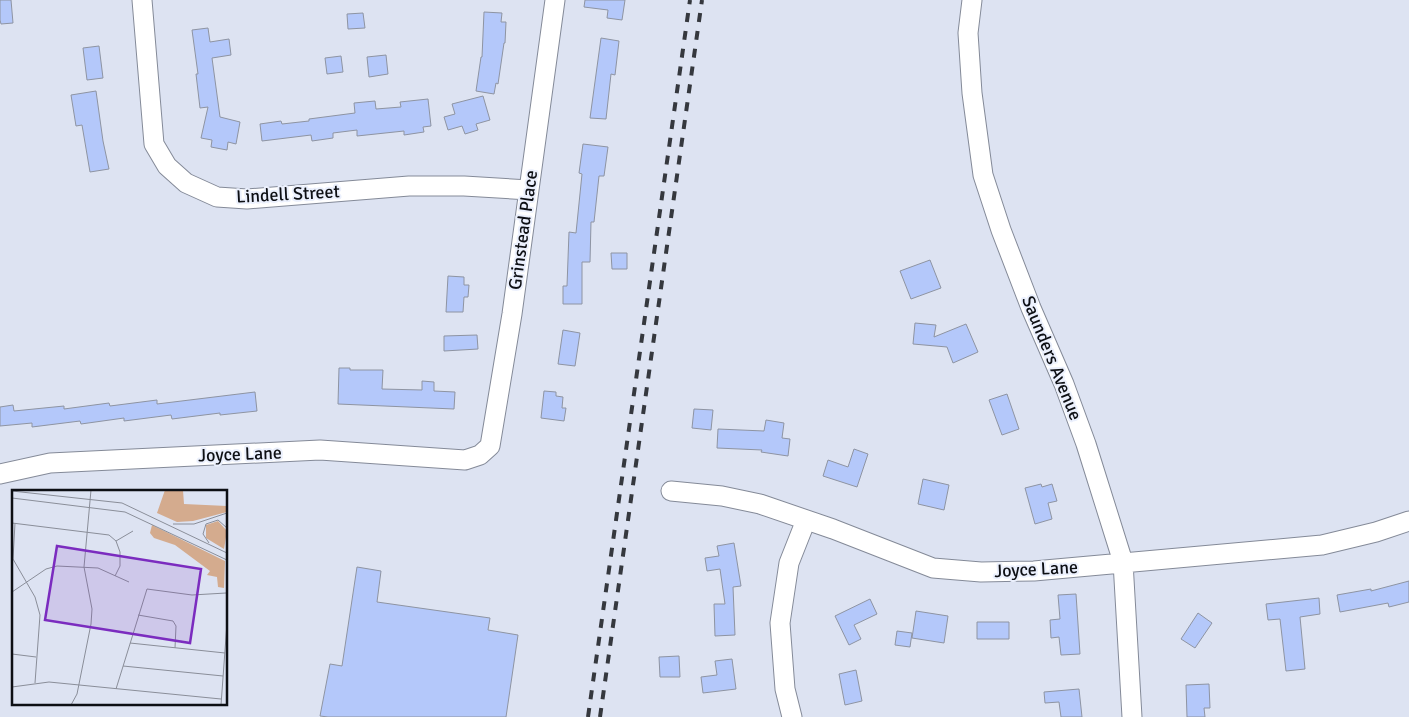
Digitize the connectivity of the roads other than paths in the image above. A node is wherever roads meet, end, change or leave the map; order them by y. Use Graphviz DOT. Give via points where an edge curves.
graph roads {
  1 [pos="142,0"];
  2 [pos="555,0"];
  3 [pos="972,0"];
  4 [pos="529,190"];
  5 [pos="480,455"];
  6 [pos="0,474"];
  7 [pos="671,490"];
  8 [pos="806,520"];
  9 [pos="1409,521"];
  10 [pos="1124,562"];
  11 [pos="792,717"];
  12 [pos="1132,717"];
  1 -- 4 [label="street, Lindell Street" via="154,144 167,166 186,183 217,197 247,199 409,186"];
  2 -- 4 [label="street, Grinstead Place"];
  3 -- 10 [label="street, Saunders Avenue" via="968,33 983,175 1001,230 1086,444"];
  4 -- 5 [label="street, Grinstead Place" via="490,446"];
  5 -- 6 [label="street, Joyce Lane" via="465,460 310,451 50,463"];
  7 -- 8 [label="street, Joyce Lane" via="760,504"];
  8 -- 10 [label="street, Joyce Lane" via="933,568 981,572 1034,571"];
  8 -- 11 [label="street" via="789,563 780,623 785,688"];
  9 -- 10 [label="street, Joyce Lane" via="1322,545"];
  10 -- 12 [label="street, Saunders Avenue"];
}
